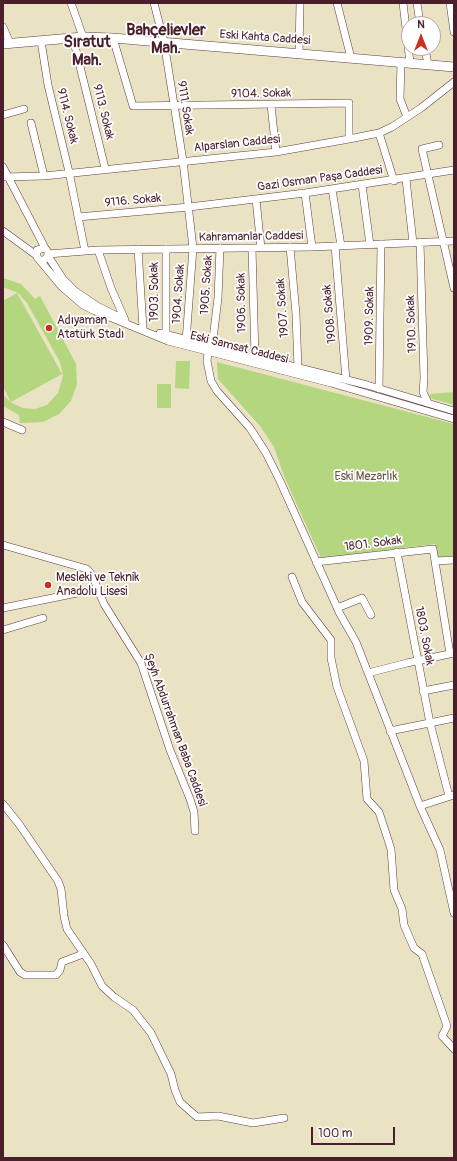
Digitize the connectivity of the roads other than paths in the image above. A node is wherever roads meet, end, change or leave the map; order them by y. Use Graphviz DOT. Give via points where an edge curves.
graph roads {
  1 [pos="71,3"];
  2 [pos="154,3"];
  3 [pos="300,3"];
  4 [pos="338,3"];
  5 [pos="403,3"];
  6 [pos="417,3"];
  7 [pos="450,3"];
  8 [pos="419,16"];
  9 [pos="453,21"];
  10 [pos="3,27"];
  11 [pos="454,32"];
  12 [pos="83,37"];
  13 [pos="73,38"];
  14 [pos="113,38"];
  15 [pos="41,41"];
  16 [pos="164,42"];
  17 [pos="6,44"];
  18 [pos="299,53"];
  19 [pos="426,56"];
  20 [pos="350,58"];
  21 [pos="406,63"];
  22 [pos="428,65"];
  23 [pos="454,67"];
  24 [pos="454,82"];
  25 [pos="271,104"];
  26 [pos="173,106"];
  27 [pos="24,109"];
  28 [pos="3,115"];
  29 [pos="407,117"];
  30 [pos="31,123"];
  31 [pos="379,133"];
  32 [pos="349,139"];
  33 [pos="439,145"];
  34 [pos="276,152"];
  35 [pos="183,161"];
  36 [pos="3,167"];
  37 [pos="105,168"];
  38 [pos="454,170"];
  39 [pos="69,172"];
  40 [pos="428,175"];
  41 [pos="44,176"];
  42 [pos="5,177"];
  43 [pos="406,179"];
  44 [pos="394,180"];
  45 [pos="362,185"];
  46 [pos="332,189"];
  47 [pos="306,193"];
  48 [pos="256,199"];
  49 [pos="189,207"];
  50 [pos="78,217"];
  51 [pos="3,231"];
  52 [pos="454,241"];
  53 [pos="416,242"];
  54 [pos="444,242"];
  55 [pos="382,244"];
  56 [pos="370,245"];
  57 [pos="338,246"];
  58 [pos="290,247"];
  59 [pos="312,247"];
  60 [pos="193,248"];
  61 [pos="220,248"];
  62 [pos="252,248"];
  63 [pos="260,248"];
  64 [pos="138,249"];
  65 [pos="166,249"];
  66 [pos="98,250"];
  67 [pos="85,251"];
  68 [pos="47,253"];
  69 [pos="38,257"];
  70 [pos="454,288"];
  71 [pos="125,320"];
  72 [pos="143,328"];
  73 [pos="166,335"];
  74 [pos="186,341"];
  75 [pos="210,350"];
  76 [pos="255,357"];
  77 [pos="298,368"];
  78 [pos="346,380"];
  79 [pos="379,389"];
  80 [pos="428,403"];
  81 [pos="454,411"];
  82 [pos="454,419"];
  83 [pos="3,422"];
  84 [pos="22,430"];
  85 [pos="3,545"];
  86 [pos="397,552"];
  87 [pos="454,560"];
  88 [pos="435,561"];
  89 [pos="316,562"];
  90 [pos="292,577"];
  91 [pos="97,590"];
  92 [pos="3,608"];
  93 [pos="337,608"];
  94 [pos="371,615"];
  95 [pos="43,618"];
  96 [pos="3,630"];
  97 [pos="452,653"];
  98 [pos="418,661"];
  99 [pos="368,673"];
  100 [pos="454,685"];
  101 [pos="423,690"];
  102 [pos="454,718"];
  103 [pos="430,723"];
  104 [pos="390,731"];
  105 [pos="451,796"];
  106 [pos="3,804"];
  107 [pos="420,806"];
  108 [pos="195,831"];
  109 [pos="454,913"];
  110 [pos="3,945"];
  111 [pos="83,954"];
  112 [pos="454,1049"];
  113 [pos="284,1118"];
  1 -- 12 [label="street"];
  2 -- 16 [label="street, 9111. Sokak"];
  3 -- 18 [label="street"];
  4 -- 20 [label="street"];
  5 -- 21 [label="street"];
  6 -- 8 [label="street"];
  7 -- 9 [label="street"];
  9 -- 11 [label="street"];
  10 -- 17 [label="street"];
  12 -- 13 [label="main road, Eski Kahta Caddesi"];
  12 -- 14 [label="main road, Eski Kahta Caddesi"];
  13 -- 15 [label="main road, Eski Kahta Caddesi"];
  13 -- 37 [label="street, 9113. Sokak"];
  14 -- 16 [label="main road, Eski Kahta Caddesi"];
  14 -- 26 [label="street, 9104. Sokak" via="133,106"];
  15 -- 17 [label="main road, Eski Kahta Caddesi"];
  15 -- 39 [label="street, 9114. Sokak" via="48,85"];
  16 -- 18 [label="main road, Eski Kahta Caddesi"];
  16 -- 26 [label="street, 9111. Sokak"];
  18 -- 20 [label="main road, Eski Kahta Caddesi"];
  19 -- 22 [label="street"];
  20 -- 21 [label="main road, Eski Kahta Caddesi"];
  21 -- 22 [label="main road, Eski Kahta Caddesi"];
  21 -- 29 [label="street" via="400,99"];
  22 -- 23 [label="main road, Eski Kahta Caddesi"];
  24 -- 29 [label="street, Alparslan Caddesi"];
  25 -- 26 [label="street, 9104. Sokak"];
  25 -- 32 [label="street, 9104. Sokak" via="349,103"];
  25 -- 34 [label="street"];
  26 -- 35 [label="street, 9111. Sokak"];
  27 -- 28 [label="street"];
  29 -- 31 [label="street, Alparslan Caddesi"];
  30 -- 41 [label="street"];
  31 -- 32 [label="street, Alparslan Caddesi"];
  31 -- 44 [label="street"];
  32 -- 34 [label="street, Alparslan Caddesi"];
  33 -- 40 [label="street" via="422,149"];
  34 -- 35 [label="street, Alparslan Caddesi"];
  35 -- 37 [label="street, Alparslan Caddesi"];
  35 -- 49 [label="street, 9111. Sokak"];
  36 -- 42 [label="street, Eski Samsat Caddesi"];
  37 -- 39 [label="street, Alparslan Caddesi"];
  38 -- 40 [label="street, Gazi Osman Paşa Caddesi"];
  39 -- 41 [label="street, Alparslan Caddesi"];
  39 -- 50 [label="street, 9114. Sokak"];
  40 -- 43 [label="street, Gazi Osman Paşa Caddesi"];
  40 -- 54 [label="street"];
  41 -- 42 [label="street, Alparslan Caddesi"];
  42 -- 68 [label="street, Eski Samsat Caddesi"];
  43 -- 44 [label="street, Gazi Osman Paşa Caddesi"];
  43 -- 53 [label="street, 1910. Sokak"];
  44 -- 45 [label="street, Gazi Osman Paşa Caddesi"];
  45 -- 46 [label="street, Gazi Osman Paşa Caddesi"];
  45 -- 56 [label="street"];
  46 -- 47 [label="street, Gazi Osman Paşa Caddesi"];
  46 -- 57 [label="street, 1908. Sokak"];
  47 -- 48 [label="street, Gazi Osman Paşa Caddesi"];
  47 -- 59 [label="street"];
  48 -- 49 [label="street, Gazi Osman Paşa Caddesi"];
  48 -- 63 [label="street"];
  49 -- 50 [label="street, 9116. Sokak"];
  49 -- 60 [label="street, 9111. Sokak"];
  50 -- 67 [label="street, 9114. Sokak"];
  51 -- 69 [label="street, Eski Samsat Caddesi"];
  52 -- 54 [label="street, Kahramanlar Caddesi"];
  53 -- 54 [label="street, Kahramanlar Caddesi"];
  53 -- 55 [label="street, Kahramanlar Caddesi"];
  53 -- 80 [label="street, 1910. Sokak" via="424,378 422,392"];
  54 -- 70 [label="street"];
  55 -- 56 [label="street, Kahramanlar Caddesi"];
  55 -- 79 [label="street, 1909. Sokak"];
  56 -- 57 [label="street, Kahramanlar Caddesi"];
  57 -- 59 [label="street, Kahramanlar Caddesi"];
  57 -- 78 [label="street, 1908. Sokak"];
  58 -- 59 [label="street, Kahramanlar Caddesi"];
  58 -- 63 [label="street, Kahramanlar Caddesi"];
  58 -- 77 [label="street, 1907. Sokak"];
  60 -- 61 [label="street, Kahramanlar Caddesi"];
  60 -- 65 [label="street, Kahramanlar Caddesi"];
  60 -- 74 [label="street, 1904. Sokak"];
  61 -- 62 [label="street, Kahramanlar Caddesi"];
  61 -- 75 [label="street, 1905. Sokak" via="218,298"];
  62 -- 63 [label="street, Kahramanlar Caddesi"];
  62 -- 76 [label="street, 1906. Sokak"];
  64 -- 65 [label="street, Kahramanlar Caddesi"];
  64 -- 66 [label="street, Kahramanlar Caddesi"];
  64 -- 72 [label="street"];
  65 -- 73 [label="street, 1903. Sokak"];
  66 -- 67 [label="street, Kahramanlar Caddesi"];
  66 -- 71 [label="street"];
  67 -- 68 [label="street, Kahramanlar Caddesi"];
  68 -- 69 [label="street" via="46,259"];
  68 -- 69 [label="street" via="37,250"];
  68 -- 71 [label="street, Eski Samsat Caddesi" via="60,275 75,291"];
  69 -- 75 [label="street, Eski Samsat Caddesi" via="71,296 94,311 168,341"];
  71 -- 72 [label="street, Eski Samsat Caddesi"];
  72 -- 73 [label="street, Eski Samsat Caddesi"];
  73 -- 74 [label="street, Eski Samsat Caddesi"];
  74 -- 75 [label="street, Eski Samsat Caddesi"];
  75 -- 76 [label="street, Eski Samsat Caddesi"];
  75 -- 82 [label="street, Eski Samsat Caddesi"];
  75 -- 89 [label="street, 1905. Sokak" via="207,361 211,381 250,428 266,453"];
  76 -- 77 [label="street, Eski Samsat Caddesi"];
  77 -- 78 [label="street, Eski Samsat Caddesi"];
  78 -- 79 [label="street, Eski Samsat Caddesi"];
  79 -- 80 [label="street, Eski Samsat Caddesi"];
  80 -- 81 [label="street, Eski Samsat Caddesi"];
  83 -- 84 [label="street"];
  85 -- 91 [label="street, Şeyh Abdurrahman Baba Caddesi" via="87,568 96,581"];
  86 -- 88 [label="street, 1801. Sokak" via="433,548"];
  86 -- 89 [label="street, 1801. Sokak"];
  86 -- 98 [label="street, 1803. Sokak"];
  87 -- 88 [label="street"];
  88 -- 97 [label="street"];
  89 -- 93 [label="street, 1905. Sokak"];
  90 -- 112 [label="street" via="302,602 331,640 331,658 337,687 364,761 367,799 378,812 391,849 394,890 402,909 404,925 414,948 422,954 447,1026 442,1036"];
  91 -- 92 [label="street"];
  91 -- 108 [label="street, Şeyh Abdurrahman Baba Caddesi" via="141,663 192,806"];
  93 -- 94 [label="street" via="362,598"];
  93 -- 99 [label="street, 1905. Sokak" via="356,642"];
  95 -- 96 [label="street"];
  97 -- 98 [label="street"];
  98 -- 99 [label="street"];
  98 -- 101 [label="street, 1803. Sokak"];
  99 -- 104 [label="street, 1905. Sokak"];
  100 -- 101 [label="street"];
  101 -- 103 [label="street, 1803. Sokak"];
  102 -- 103 [label="street"];
  103 -- 104 [label="street"];
  103 -- 105 [label="street, 1803. Sokak"];
  104 -- 107 [label="street, 1905. Sokak"];
  105 -- 107 [label="street"];
  106 -- 111 [label="street" via="58,881 67,928"];
  107 -- 109 [label="street, 1905. Sokak" via="440,850"];
  110 -- 111 [label="street" via="20,972 25,975 56,975 62,962"];
  111 -- 113 [label="street" via="102,986 132,1010 151,1032 171,1074 177,1099 193,1114 197,1117 218,1116 253,1123"];
}
